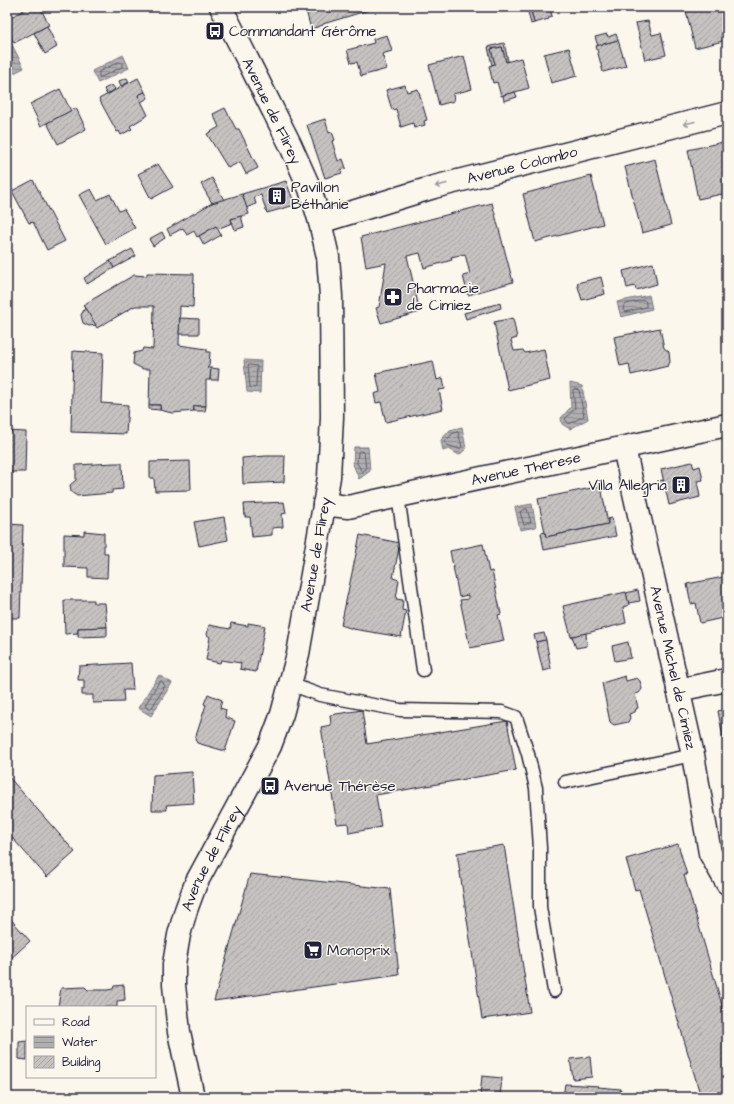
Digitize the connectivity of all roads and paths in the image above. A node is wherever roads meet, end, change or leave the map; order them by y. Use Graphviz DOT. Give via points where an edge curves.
graph roads {
  1 [pos="221,7"];
  2 [pos="727,113"];
  3 [pos="320,222"];
  4 [pos="727,425"];
  5 [pos="624,448"];
  6 [pos="398,496"];
  7 [pos="324,504"];
  8 [pos="423,670"];
  9 [pos="727,680"];
  10 [pos="290,684"];
  11 [pos="678,690"];
  12 [pos="693,756"];
  13 [pos="565,782"];
  14 [pos="727,883"];
  15 [pos="554,991"];
  16 [pos="192,1097"];
  1 -- 3 [label="street, Avenue de Flirey" via="290,144 310,189"];
  2 -- 3 [label="street, Avenue Colombo, one-way" via="434,187"];
  3 -- 7 [label="street, Avenue de Flirey" via="328,257 331,317 332,417 329,476"];
  4 -- 5 [label="street, Avenue Therese"];
  5 -- 6 [label="street, Avenue Therese"];
  5 -- 11 [label="street, Avenue Michel de Cimiez"];
  6 -- 7 [label="street, Avenue Therese" via="348,507"];
  6 -- 8 [label="lane"];
  7 -- 10 [label="street, Avenue de Flirey" via="298,654"];
  9 -- 11 [label="street"];
  10 -- 15 [label="lane" via="320,695 392,709 502,712 516,717 536,788 540,907"];
  10 -- 16 [label="street, Avenue de Flirey" via="270,746 196,883 179,935 174,964 174,985 179,1032"];
  11 -- 12 [label="street, Avenue Michel de Cimiez"];
  12 -- 13 [label="lane"];
  12 -- 14 [label="street, Avenue Michel de Cimiez" via="710,853"];
}
